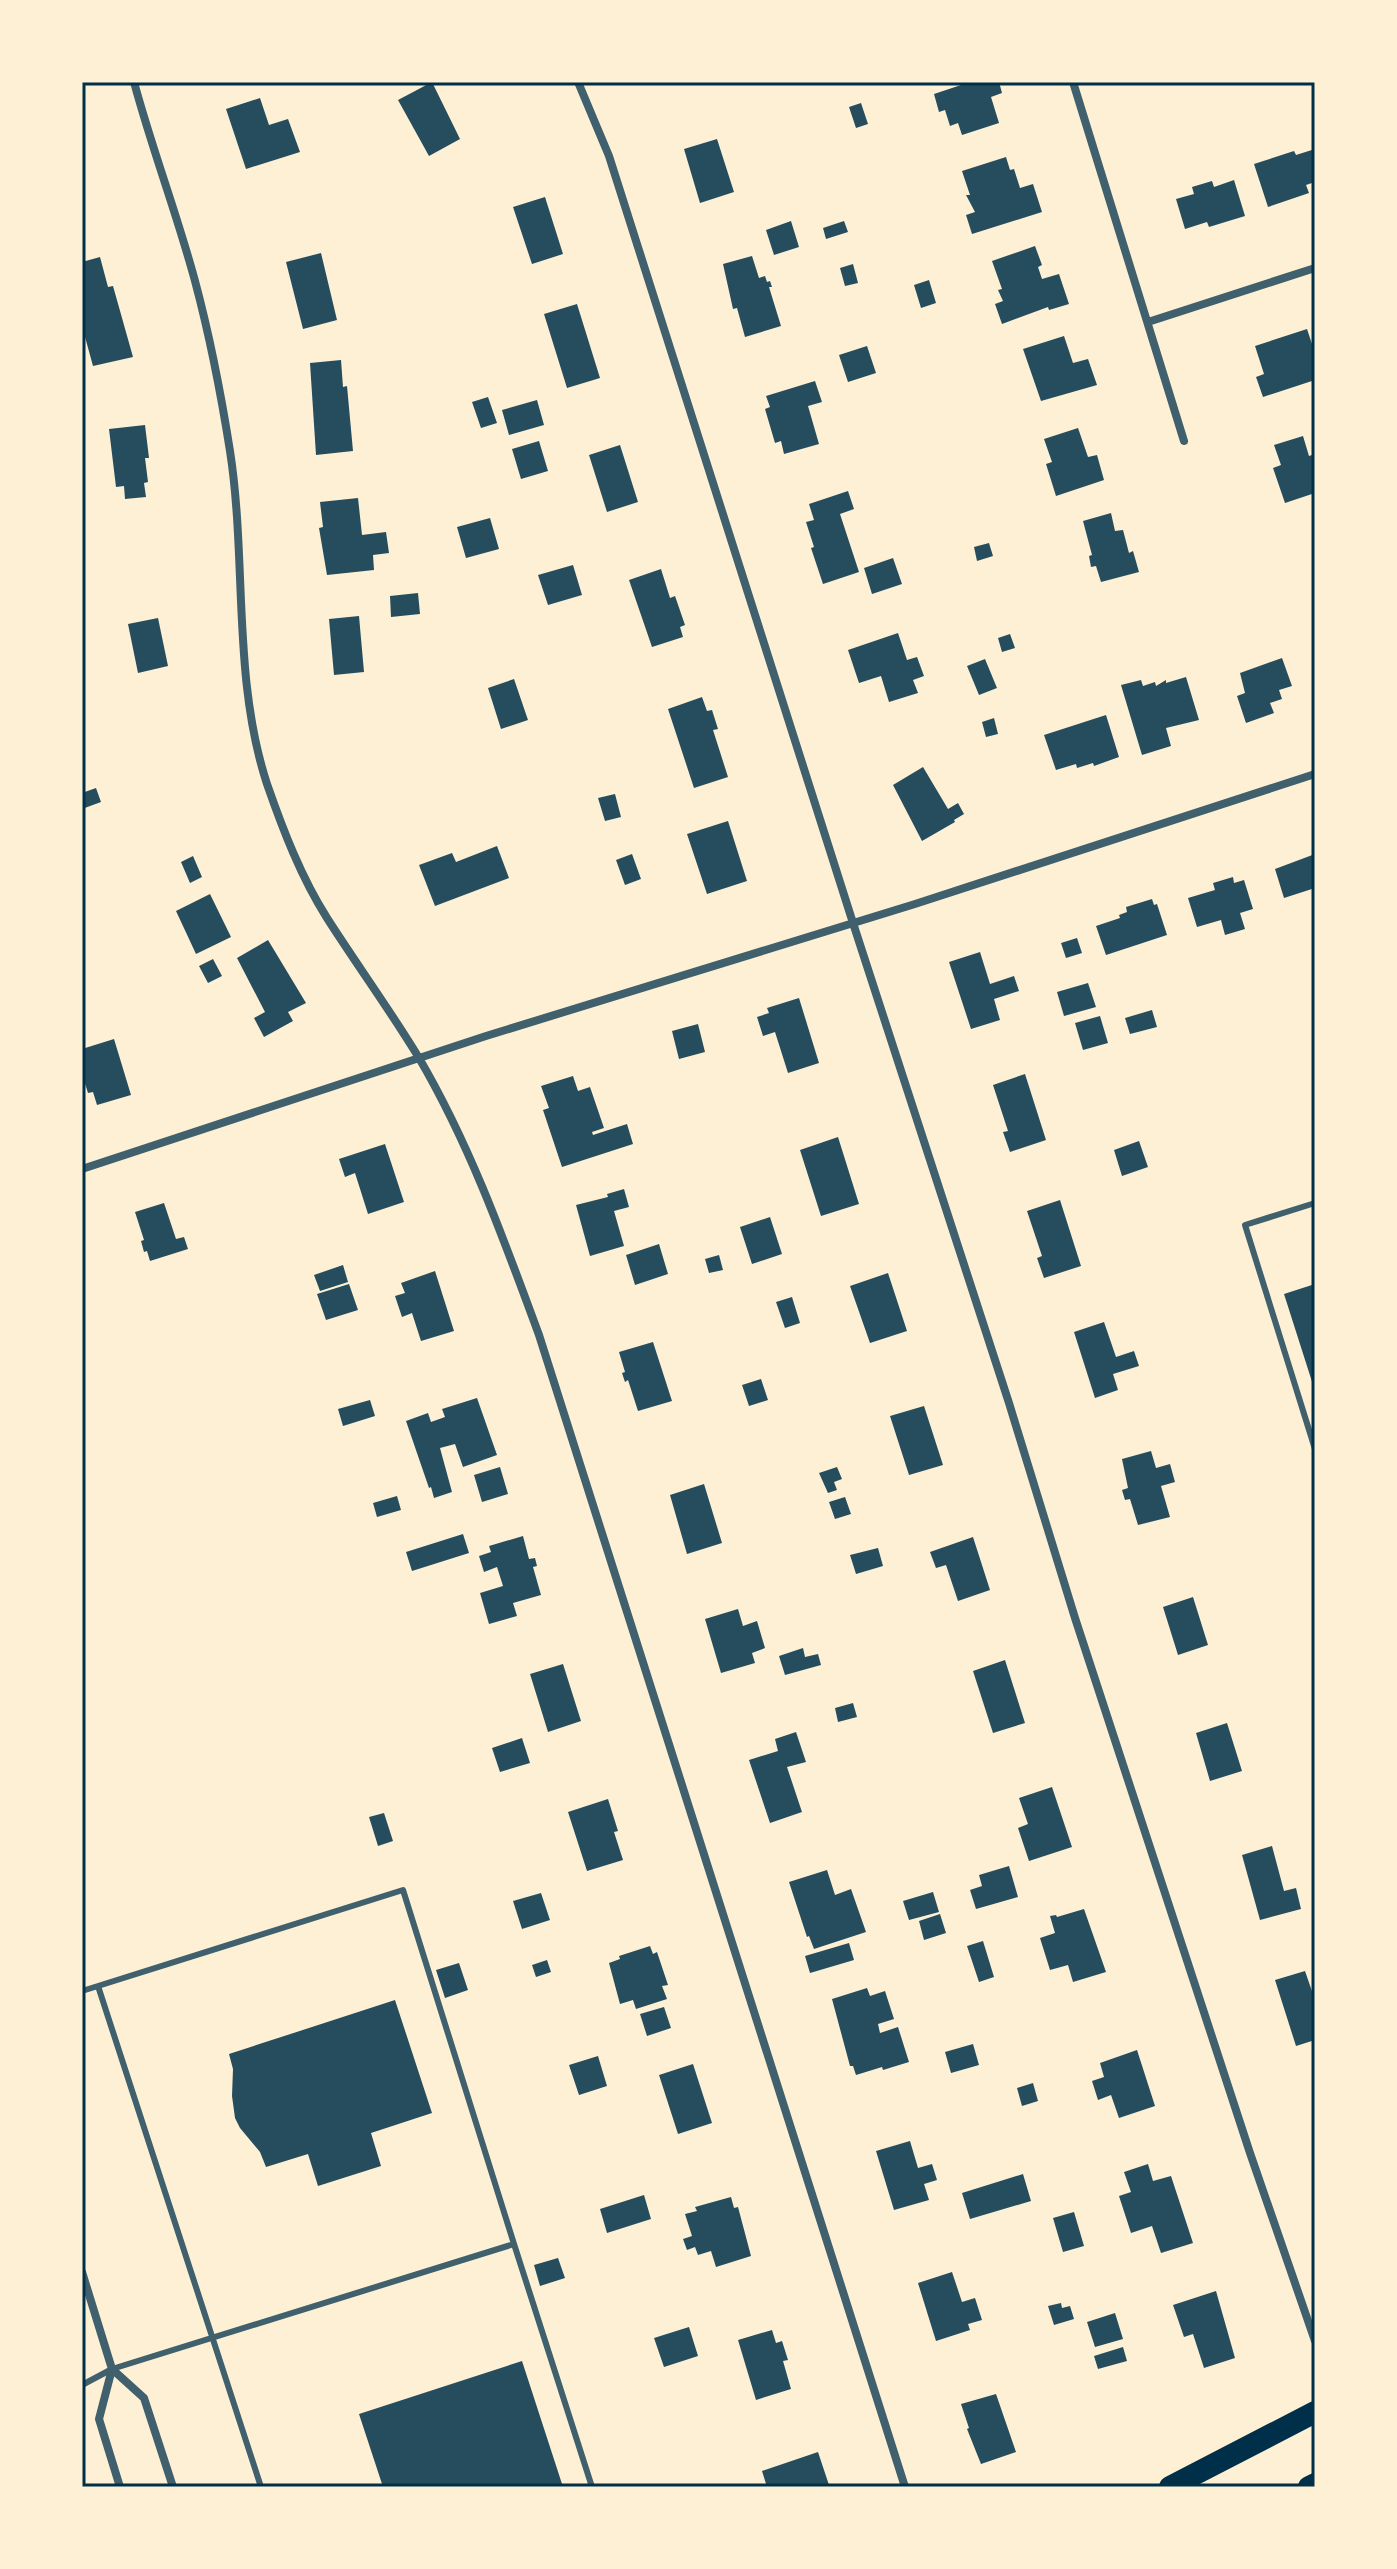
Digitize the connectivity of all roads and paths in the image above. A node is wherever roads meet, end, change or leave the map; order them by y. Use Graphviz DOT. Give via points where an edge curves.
graph roads {
  1 [pos="134,82"];
  2 [pos="578,82"];
  3 [pos="1073,82"];
  4 [pos="1315,268"];
  5 [pos="1148,322"];
  6 [pos="1184,441"];
  7 [pos="1315,774"];
  8 [pos="853,923"];
  9 [pos="419,1059"];
  10 [pos="82,1169"];
  11 [pos="1315,1203"];
  12 [pos="1315,1449"];
  13 [pos="98,1986"];
  14 [pos="82,1991"];
  15 [pos="514,2244"];
  16 [pos="82,2272"];
  17 [pos="212,2338"];
  18 [pos="1315,2341"];
  19 [pos="112,2369"];
  20 [pos="82,2385"];
  21 [pos="1315,2412"];
  22 [pos="1315,2484"];
  23 [pos="120,2487"];
  24 [pos="173,2487"];
  25 [pos="261,2487"];
  26 [pos="592,2487"];
  27 [pos="905,2487"];
  28 [pos="1170,2487"];
  29 [pos="1309,2487"];
  1 -- 9 [label="street" via="195,279 215,366 240,544 245,674 265,778 326,917"];
  2 -- 8 [label="street" via="614,171"];
  3 -- 5 [label="street"];
  4 -- 5 [label="street"];
  5 -- 6 [label="street"];
  7 -- 8 [label="street"];
  8 -- 9 [label="street"];
  8 -- 18 [label="street" via="1079,1633"];
  9 -- 10 [label="street"];
  9 -- 27 [label="street" via="458,1130 539,1335"];
  11 -- 12 [label="lane" via="1245,1225"];
  13 -- 14 [label="lane"];
  13 -- 15 [label="lane" via="403,1890"];
  13 -- 17 [label="lane"];
  15 -- 17 [label="lane"];
  15 -- 26 [label="lane"];
  16 -- 19 [label="street"];
  17 -- 19 [label="lane"];
  17 -- 25 [label="lane"];
  19 -- 20 [label="lane"];
  19 -- 23 [label="street" via="99,2419"];
  19 -- 24 [label="street" via="144,2398"];
  21 -- 28 [label="highway"];
  22 -- 29 [label="highway"];
}
